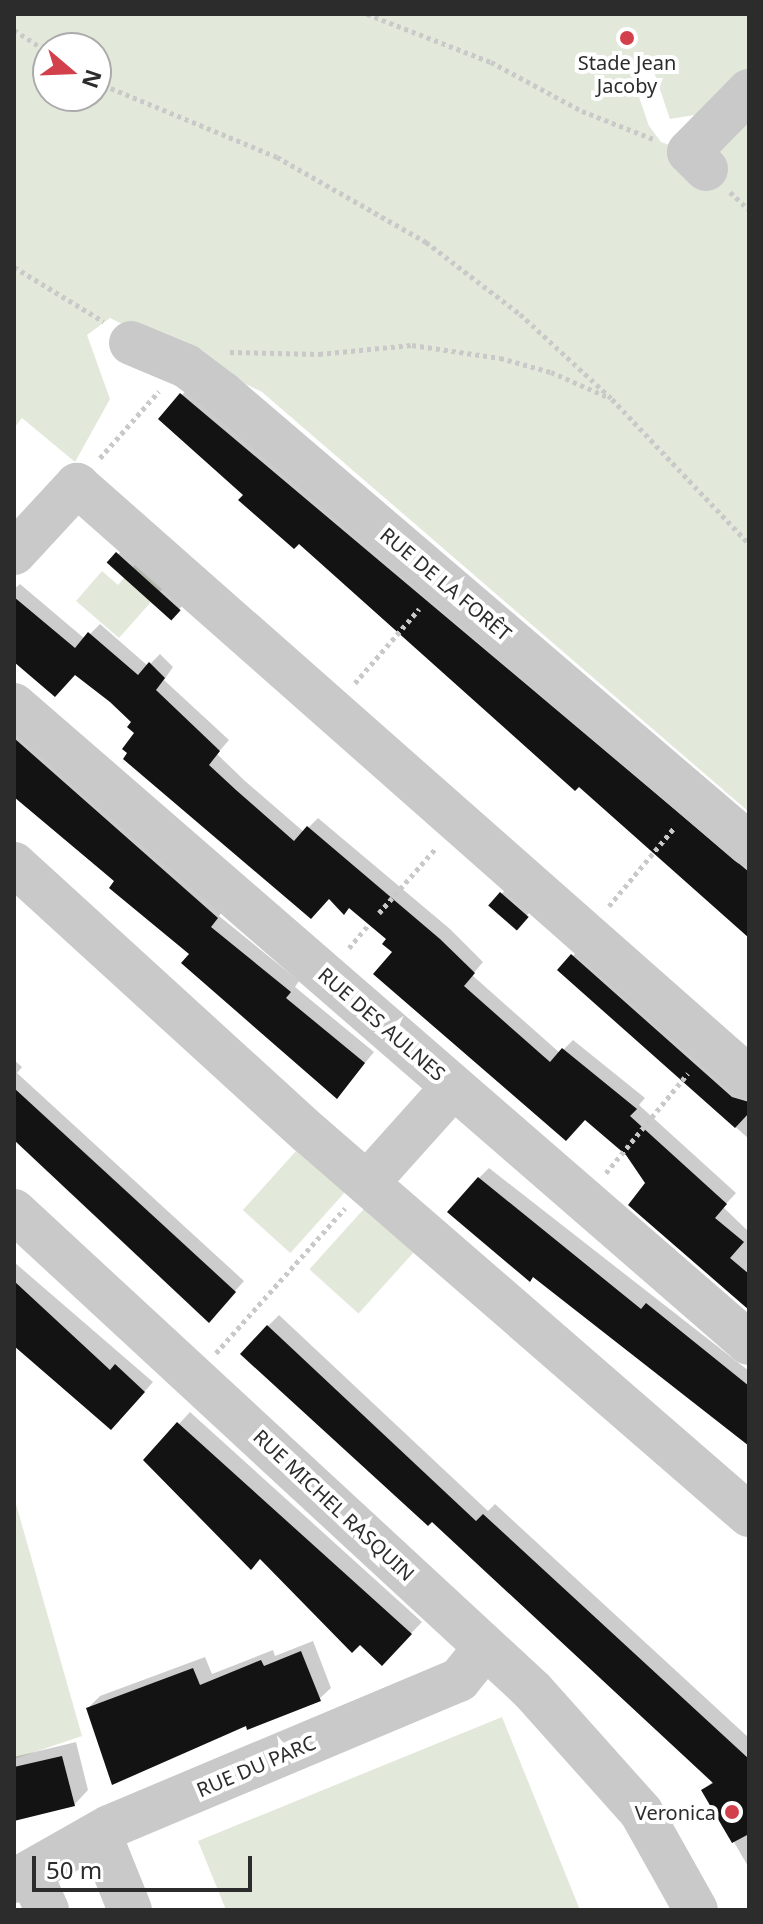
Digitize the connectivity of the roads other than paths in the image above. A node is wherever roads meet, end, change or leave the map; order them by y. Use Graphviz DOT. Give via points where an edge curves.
graph roads {
  1 [pos="749,91"];
  2 [pos="706,169"];
  3 [pos="131,343"];
  4 [pos="14,553"];
  5 [pos="14,705"];
  6 [pos="749,844"];
  7 [pos="14,864"];
  8 [pos="749,1078"];
  9 [pos="453,1087"];
  10 [pos="367,1183"];
  11 [pos="14,1211"];
  12 [pos="749,1343"];
  13 [pos="749,1515"];
  14 [pos="485,1648"];
  15 [pos="99,1833"];
  16 [pos="28,1886"];
  17 [pos="130,1910"];
  18 [pos="696,1910"];
  1 -- 2 [label="street" via="689,152"];
  3 -- 6 [label="street, RUE DE LA FORÊT" via="186,366"];
  4 -- 8 [label="street" via="77,485"];
  5 -- 9 [label="street, RUE DES AULNES"];
  7 -- 10 [label="street"];
  9 -- 10 [label="street"];
  9 -- 12 [label="street, RUE DES AULNES"];
  10 -- 13 [label="street"];
  11 -- 14 [label="street, RUE MICHEL RASQUIN"];
  14 -- 15 [label="street, RUE DU PARC" via="459,1680"];
  14 -- 18 [label="street, RUE MICHEL RASQUIN" via="532,1690 641,1812"];
  15 -- 16 [label="street, RUE DU PARC"];
  15 -- 17 [label="street"];
}
